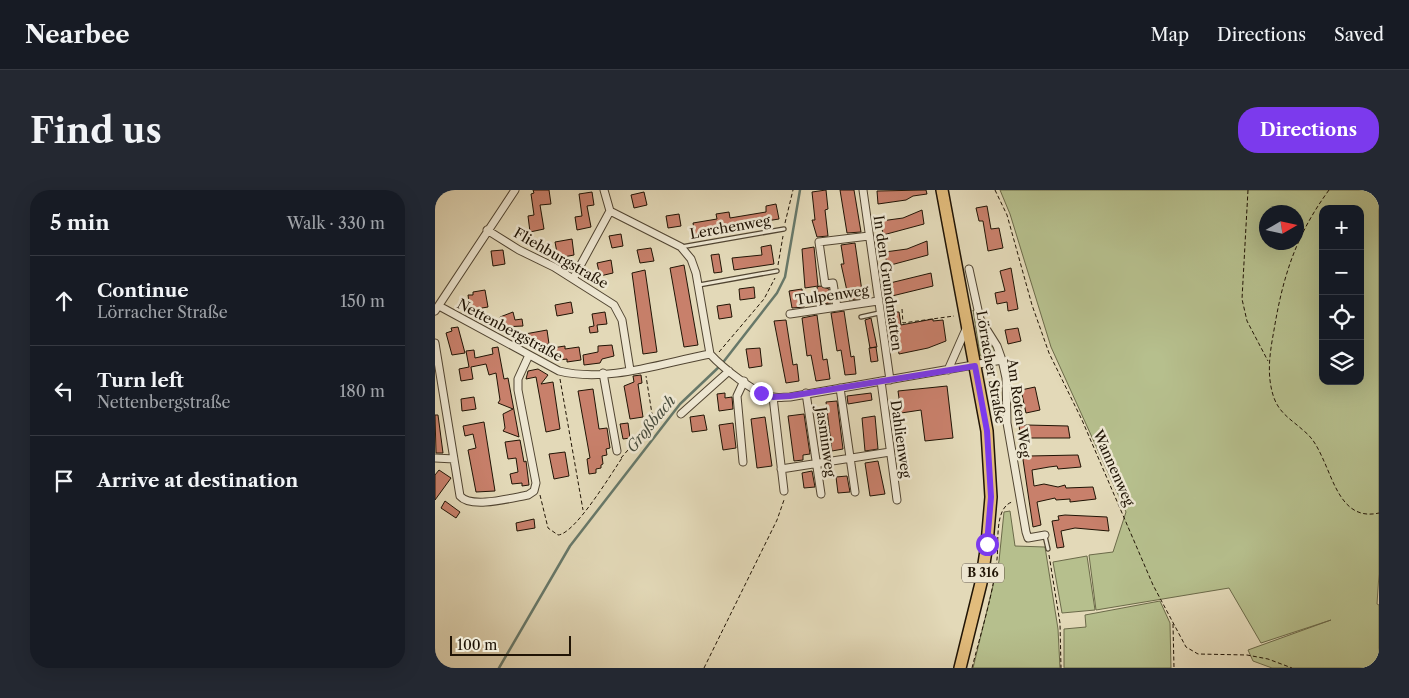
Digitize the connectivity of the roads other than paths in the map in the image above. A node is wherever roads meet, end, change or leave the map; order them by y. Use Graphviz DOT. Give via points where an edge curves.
graph roads {
  1 [pos="515,190"];
  2 [pos="604,190"];
  3 [pos="863,190"];
  4 [pos="942,190"];
  5 [pos="610,211"];
  6 [pos="784,229"];
  7 [pos="487,230"];
  8 [pos="869,236"];
  9 [pos="681,248"];
  10 [pos="969,269"];
  11 [pos="777,271"];
  12 [pos="573,278"];
  13 [pos="698,285"];
  14 [pos="878,301"];
  15 [pos="837,307"];
  16 [pos="437,309"];
  17 [pos="879,312"];
  18 [pos="790,314"];
  19 [pos="861,317"];
  20 [pos="968,322"];
  21 [pos="435,343"];
  22 [pos="529,355"];
  23 [pos="712,357"];
  24 [pos="1002,360"];
  25 [pos="975,366"];
  26 [pos="630,370"];
  27 [pos="727,370"];
  28 [pos="948,370"];
  29 [pos="603,374"];
  30 [pos="890,380"];
  31 [pos="744,381"];
  32 [pos="881,382"];
  33 [pos="441,386"];
  34 [pos="840,388"];
  35 [pos="435,391"];
  36 [pos="807,394"];
  37 [pos="773,397"];
  38 [pos="681,414"];
  39 [pos="617,451"];
  40 [pos="890,452"];
  41 [pos="435,458"];
  42 [pos="455,458"];
  43 [pos="851,458"];
  44 [pos="743,462"];
  45 [pos="817,464"];
  46 [pos="781,469"];
  47 [pos="784,491"];
  48 [pos="855,492"];
  49 [pos="821,494"];
  50 [pos="897,500"];
  51 [pos="1045,535"];
  52 [pos="1048,549"];
  53 [pos="960,668"];
  1 -- 7 [label="street"];
  2 -- 5 [label="street"];
  3 -- 8 [label="street, In den Grundmatten"];
  4 -- 20 [label="main road, Lörracher Straße / B 316"];
  5 -- 9 [label="street"];
  5 -- 12 [label="street"];
  6 -- 9 [label="lane, Lerchenweg"];
  7 -- 12 [label="street, Fliehburgstraße"];
  7 -- 16 [label="street"];
  8 -- 14 [label="street, In den Grundmatten"];
  8 -- 15 [label="street" via="819,242 825,284 833,283"];
  9 -- 13 [label="street" via="691,259"];
  10 -- 24 [label="street, Am Roten Weg" via="980,319"];
  11 -- 13 [label="lane"];
  12 -- 26 [label="street, Fliehburgstraße" via="608,300 619,311"];
  13 -- 23 [label="street"];
  14 -- 15 [label="street, Tulpenweg"];
  14 -- 17 [label="street, In den Grundmatten"];
  15 -- 18 [label="street, Tulpenweg"];
  16 -- 22 [label="street, Nettenbergstraße"];
  17 -- 19 [label="lane"];
  17 -- 30 [label="street, In den Grundmatten"];
  20 -- 25 [label="main road, Lörracher Straße / B 316"];
  20 -- 28 [label="street"];
  21 -- 33 [label="street"];
  22 -- 29 [label="street, Nettenbergstraße" via="559,371"];
  22 -- 42 [label="street" via="518,379 518,390 536,483 534,491 527,495 468,502 460,496"];
  23 -- 26 [label="street, Nettenbergstraße"];
  23 -- 27 [label="street"];
  24 -- 25 [label="street"];
  24 -- 51 [label="street, Am Roten Weg" via="1006,378 1007,423 1026,532 1028,538"];
  25 -- 28 [label="street"];
  25 -- 53 [label="main road, Lörracher Straße / B 316" via="987,431 991,497 981,584"];
  26 -- 29 [label="street, Nettenbergstraße"];
  27 -- 31 [label="street"];
  27 -- 38 [label="street"];
  28 -- 30 [label="street"];
  29 -- 39 [label="street"];
  30 -- 32 [label="street"];
  31 -- 37 [label="street"];
  31 -- 44 [label="street" via="737,396"];
  32 -- 34 [label="street"];
  32 -- 40 [label="street, Dahlienweg"];
  33 -- 35 [label="street"];
  33 -- 42 [label="street"];
  34 -- 36 [label="street"];
  34 -- 43 [label="street"];
  36 -- 37 [label="street"];
  36 -- 45 [label="street, Jasminweg"];
  37 -- 46 [label="street"];
  40 -- 43 [label="street"];
  40 -- 50 [label="street, Dahlienweg"];
  41 -- 42 [label="street"];
  43 -- 45 [label="street"];
  43 -- 48 [label="street"];
  45 -- 46 [label="street"];
  45 -- 49 [label="street, Jasminweg"];
  46 -- 47 [label="street"];
  51 -- 52 [label="lane"];
}
